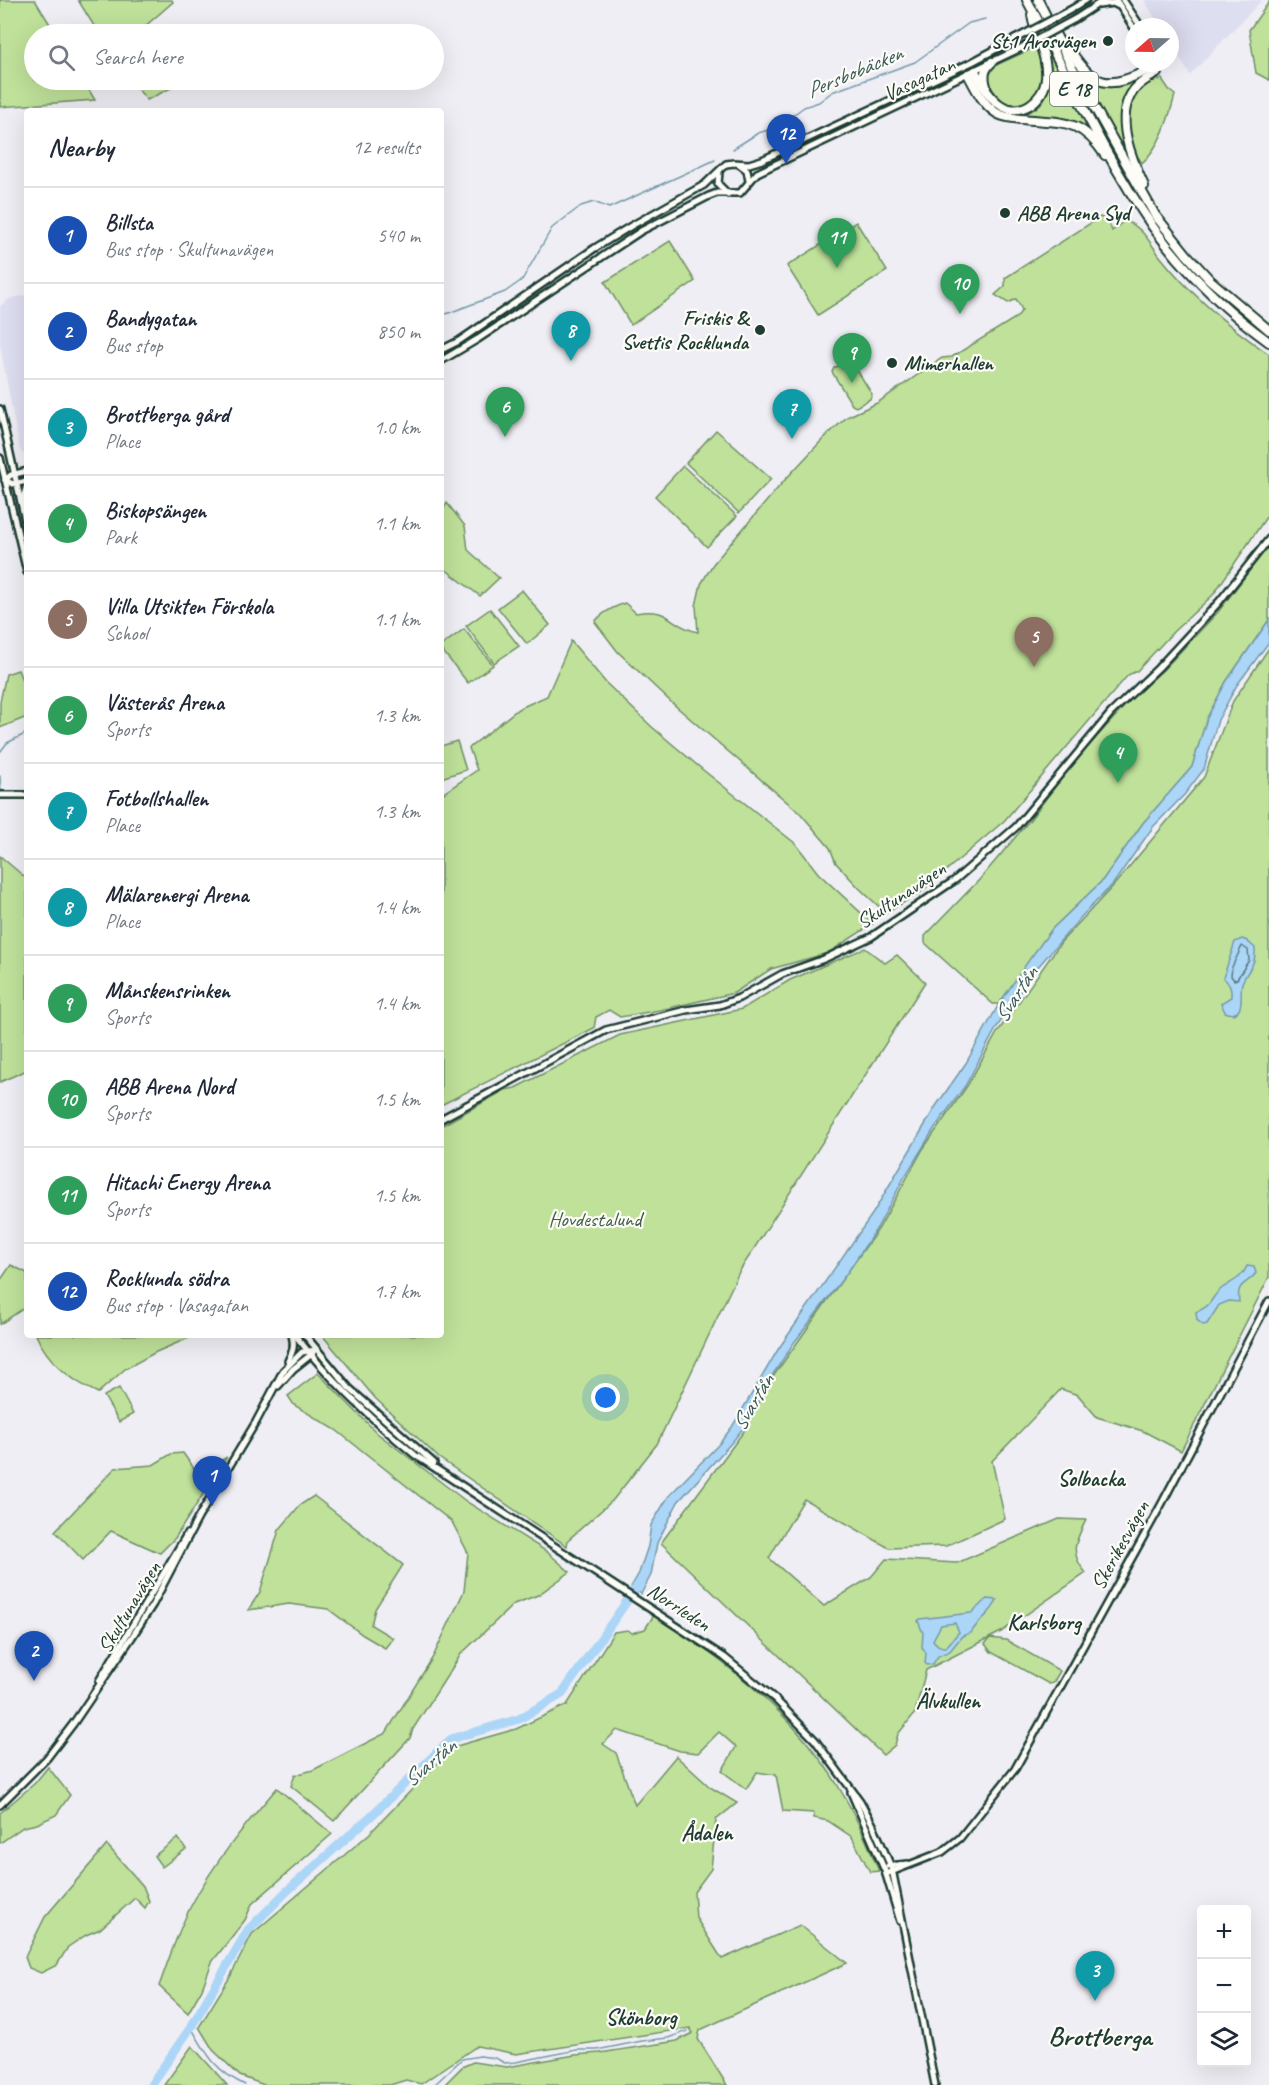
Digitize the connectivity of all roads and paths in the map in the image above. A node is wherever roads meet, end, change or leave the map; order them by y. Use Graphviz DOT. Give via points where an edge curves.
graph roads {
  1 [pos="1038,0"];
  2 [pos="1086,0"];
  3 [pos="1104,0"];
  4 [pos="1116,0"];
  5 [pos="1124,0"];
  6 [pos="1029,4"];
  7 [pos="1095,7"];
  8 [pos="1121,8"];
  9 [pos="1046,15"];
  10 [pos="1128,18"];
  11 [pos="1135,18"];
  12 [pos="972,62"];
  13 [pos="992,62"];
  14 [pos="964,65"];
  15 [pos="972,72"];
  16 [pos="1143,72"];
  17 [pos="1157,72"];
  18 [pos="960,78"];
  19 [pos="974,85"];
  20 [pos="986,90"];
  21 [pos="739,164"];
  22 [pos="1124,167"];
  23 [pos="720,170"];
  24 [pos="748,185"];
  25 [pos="729,194"];
  26 [pos="1269,330"];
  27 [pos="1269,342"];
  28 [pos="444,348"];
  29 [pos="444,359"];
  30 [pos="0,409"];
  31 [pos="0,458"];
  32 [pos="12,464"];
  33 [pos="24,469"];
  34 [pos="24,471"];
  35 [pos="14,474"];
  36 [pos="4,480"];
  37 [pos="16,483"];
  38 [pos="24,483"];
  39 [pos="24,491"];
  40 [pos="21,506"];
  41 [pos="24,518"];
  42 [pos="1269,539"];
  43 [pos="24,560"];
  44 [pos="0,795"];
  45 [pos="24,795"];
  46 [pos="444,1117"];
  47 [pos="1269,1301"];
  48 [pos="294,1338"];
  49 [pos="296,1338"];
  50 [pos="306,1338"];
  51 [pos="312,1352"];
  52 [pos="316,1360"];
  53 [pos="304,1361"];
  54 [pos="284,1371"];
  55 [pos="273,1392"];
  56 [pos="468,1491"];
  57 [pos="846,1782"];
  58 [pos="0,1805"];
  59 [pos="909,1864"];
  60 [pos="890,1865"];
  61 [pos="883,1867"];
  62 [pos="893,1872"];
  63 [pos="886,1874"];
  64 [pos="907,1942"];
  65 [pos="935,2085"];
  1 -- 9 [label="highway, E 18"];
  2 -- 12 [label="street, Vasagatan, bridge"];
  3 -- 7 [label="street, Vasagatan"];
  4 -- 8 [label="street"];
  5 -- 11 [label="street"];
  6 -- 20 [label="highway, E 18" via="1046,68 1041,94 1027,107 1010,109 998,104"];
  6 -- 22 [label="highway, E 18"];
  7 -- 8 [label="street" via="1113,3"];
  7 -- 13 [label="street, Vasagatan, bridge"];
  8 -- 10 [label="street"];
  9 -- 16 [label="highway, E 18" via="1082,67 1099,80 1120,83"];
  9 -- 22 [label="highway, E 18"];
  12 -- 14 [label="street, Vasagatan"];
  12 -- 15 [label="street"];
  13 -- 15 [label="street, Vasagatan"];
  13 -- 20 [label="highway" via="984,73"];
  14 -- 15 [label="street"];
  14 -- 21 [label="street, Vasagatan" via="762,160"];
  15 -- 18 [label="street, Vasagatan"];
  15 -- 19 [label="highway, E 18"];
  15 -- 20 [label="highway, E 18"];
  17 -- 22 [label="highway, E 18" via="1135,88 1126,106"];
  18 -- 19 [label="highway, E 18"];
  18 -- 24 [label="street, Vasagatan" via="757,173"];
  19 -- 22 [label="highway, E 18" via="984,102 998,113 1066,123 1082,130"];
  21 -- 23 [label="street" via="729,163"];
  21 -- 24 [label="street" via="748,172"];
  22 -- 26 [label="highway, E 18" via="1138,179 1155,215 1187,255"];
  22 -- 27 [label="highway, E 18" via="1126,186 1177,257 1231,312"];
  23 -- 25 [label="street" via="718,184"];
  23 -- 28 [label="street" via="705,185 631,226"];
  24 -- 25 [label="street" via="740,193"];
  25 -- 29 [label="street" via="709,196 641,231"];
  30 -- 32 [label="street"];
  31 -- 36 [label="street"];
  32 -- 33 [label="street"];
  32 -- 35 [label="street"];
  34 -- 35 [label="street"];
  35 -- 36 [label="street"];
  35 -- 37 [label="street"];
  36 -- 37 [label="street"];
  36 -- 43 [label="street"];
  37 -- 38 [label="street"];
  37 -- 40 [label="street"];
  39 -- 40 [label="street"];
  40 -- 41 [label="street"];
  42 -- 46 [label="street, Skultunavägen" via="1219,602 1112,713 1016,827 955,880 871,937 843,951 782,974 729,1002 606,1030"];
  44 -- 45 [label="street"];
  47 -- 59 [label="street, Skerikesvägen" via="1015,1769 960,1838 942,1852"];
  48 -- 54 [label="street" via="294,1349"];
  49 -- 51 [label="street, Norrleden"];
  50 -- 51 [label="street, Norrleden"];
  51 -- 52 [label="street, Norrleden"];
  51 -- 53 [label="street, Skultunavägen"];
  51 -- 54 [label="street, Skultunavägen" via="297,1355"];
  51 -- 56 [label="street, Norrleden"];
  52 -- 53 [label="street"];
  52 -- 56 [label="street, Norrleden" via="393,1437"];
  53 -- 55 [label="street, Skultunavägen"];
  54 -- 55 [label="street, Skultunavägen"];
  55 -- 58 [label="street, Skultunavägen" via="198,1518 153,1604 47,1758"];
  56 -- 57 [label="street, Norrleden" via="737,1667 815,1740"];
  57 -- 60 [label="street, Norrleden" via="866,1810"];
  57 -- 61 [label="street, Norrleden"];
  59 -- 60 [label="street, Skerikesvägen"];
  59 -- 62 [label="street, Skerikesvägen"];
  60 -- 61 [label="street, Skerikesvägen"];
  60 -- 62 [label="street, Norrleden"];
  61 -- 63 [label="street, Norrleden"];
  62 -- 63 [label="street, Skerikesvägen"];
  62 -- 64 [label="street, Norrleden"];
  63 -- 64 [label="street, Norrleden"];
  64 -- 65 [label="street, Norrleden"];
}
